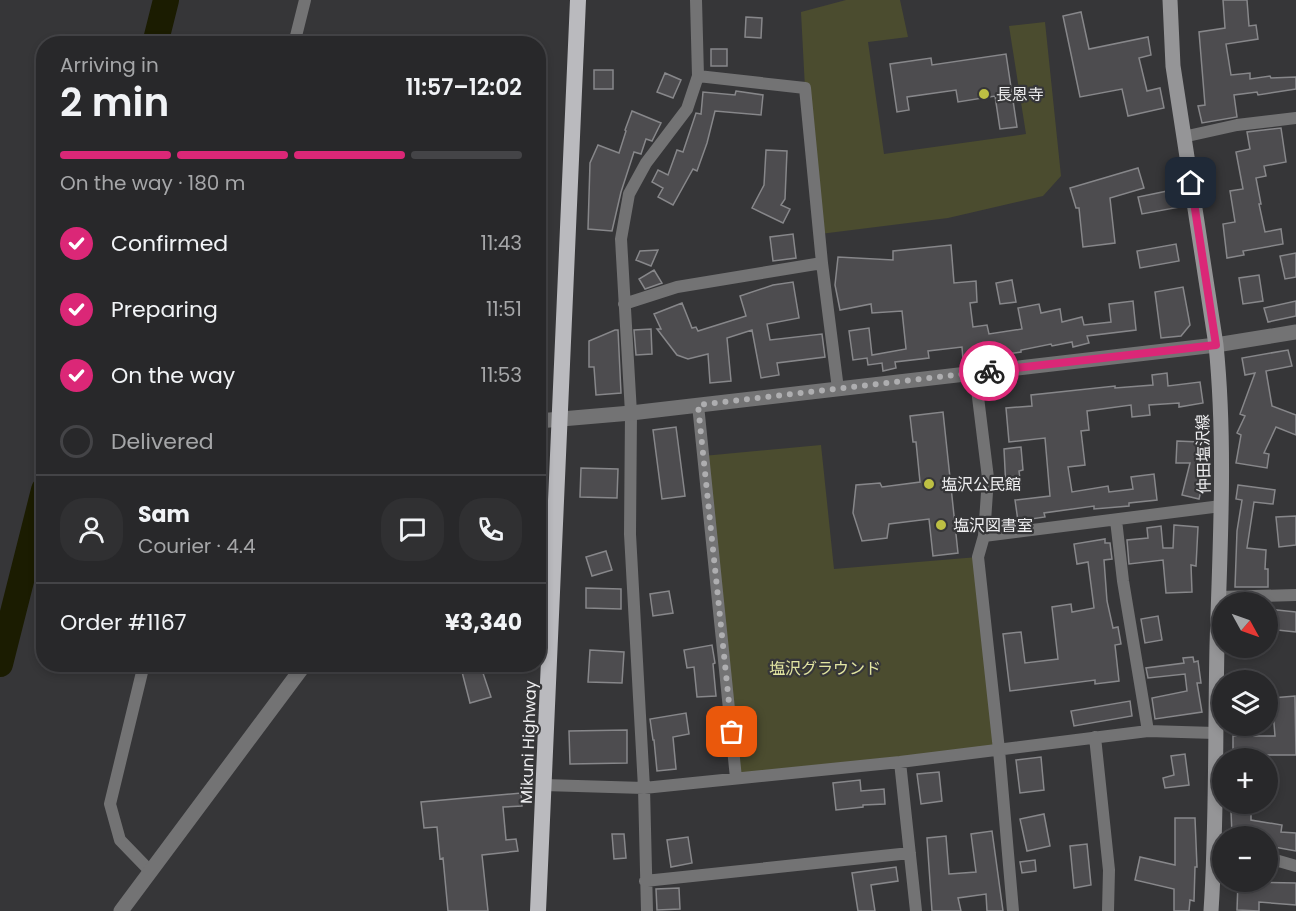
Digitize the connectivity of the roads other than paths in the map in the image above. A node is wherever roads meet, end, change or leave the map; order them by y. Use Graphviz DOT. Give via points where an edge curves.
graph roads {
  1 [pos="305,0"];
  2 [pos="578,0"];
  3 [pos="696,0"];
  4 [pos="1170,0"];
  5 [pos="296,36"];
  6 [pos="698,76"];
  7 [pos="1296,118"];
  8 [pos="1183,137"];
  9 [pos="822,263"];
  10 [pos="624,304"];
  11 [pos="1296,332"];
  12 [pos="1216,345"];
  13 [pos="975,373"];
  14 [pos="838,389"];
  15 [pos="698,405"];
  16 [pos="632,413"];
  17 [pos="559,418"];
  18 [pos="546,420"];
  19 [pos="1221,506"];
  20 [pos="1116,520"];
  21 [pos="984,536"];
  22 [pos="1219,592"];
  23 [pos="1278,595"];
  24 [pos="1296,595"];
  25 [pos="142,672"];
  26 [pos="299,672"];
  27 [pos="1148,731"];
  28 [pos="1212,733"];
  29 [pos="1215,736"];
  30 [pos="1095,737"];
  31 [pos="999,750"];
  32 [pos="900,762"];
  33 [pos="736,778"];
  34 [pos="544,785"];
  35 [pos="644,788"];
  36 [pos="1218,826"];
  37 [pos="910,853"];
  38 [pos="1278,861"];
  39 [pos="1296,866"];
  40 [pos="150,871"];
  41 [pos="645,881"];
  42 [pos="1213,892"];
  43 [pos="121,911"];
  44 [pos="538,911"];
  45 [pos="647,911"];
  46 [pos="916,911"];
  47 [pos="1013,911"];
  48 [pos="1108,911"];
  49 [pos="1211,911"];
  1 -- 5 [label="street"];
  2 -- 17 [label="highway, Mikuni Highway"];
  3 -- 6 [label="street"];
  4 -- 8 [label="main road, 仲田塩沢線" via="1173,66"];
  6 -- 9 [label="street" via="804,88"];
  6 -- 10 [label="street" via="687,109 646,163 629,194 621,239"];
  7 -- 8 [label="street"];
  8 -- 12 [label="main road, 仲田塩沢線"];
  9 -- 10 [label="street" via="677,287"];
  9 -- 14 [label="street"];
  10 -- 16 [label="street"];
  11 -- 12 [label="street"];
  12 -- 13 [label="street"];
  12 -- 19 [label="main road, 仲田塩沢線"];
  13 -- 14 [label="street"];
  13 -- 21 [label="street" via="988,478"];
  14 -- 15 [label="street"];
  15 -- 16 [label="street"];
  15 -- 33 [label="street"];
  16 -- 17 [label="street"];
  16 -- 35 [label="street" via="630,534"];
  17 -- 18 [label="street"];
  17 -- 34 [label="highway, Mikuni Highway"];
  19 -- 20 [label="street"];
  19 -- 22 [label="main road, 仲田塩沢線"];
  20 -- 21 [label="street"];
  20 -- 27 [label="street"];
  21 -- 31 [label="street" via="978,557"];
  23 -- 24 [label="street"];
  25 -- 40 [label="street" via="110,804 120,840"];
  26 -- 40 [label="street"];
  27 -- 28 [label="street"];
  27 -- 30 [label="street"];
  29 -- 36 [label="main road, 仲田塩沢線"];
  30 -- 31 [label="street"];
  30 -- 48 [label="street" via="1109,870"];
  31 -- 32 [label="street"];
  31 -- 47 [label="street"];
  32 -- 33 [label="street"];
  32 -- 37 [label="street"];
  33 -- 35 [label="street"];
  34 -- 35 [label="street"];
  34 -- 44 [label="highway, Mikuni Highway"];
  35 -- 41 [label="street"];
  37 -- 41 [label="street"];
  37 -- 46 [label="street"];
  38 -- 39 [label="street"];
  40 -- 43 [label="street"];
  41 -- 45 [label="street"];
  42 -- 49 [label="main road, 仲田塩沢線"];
}
